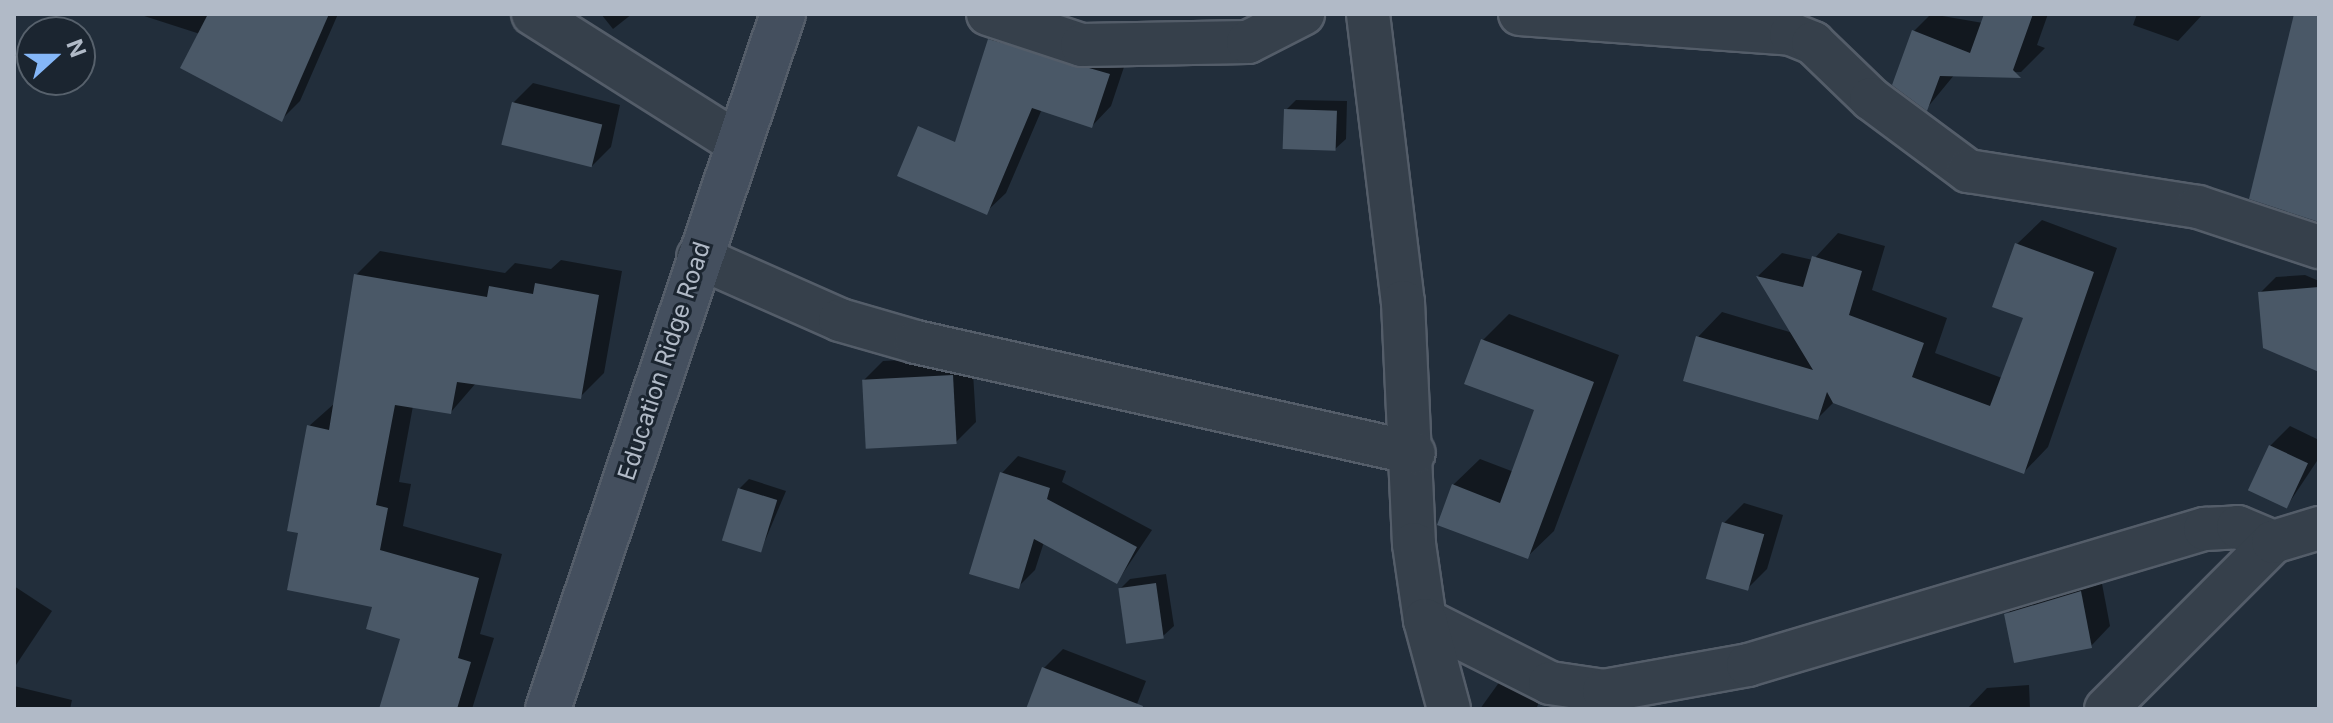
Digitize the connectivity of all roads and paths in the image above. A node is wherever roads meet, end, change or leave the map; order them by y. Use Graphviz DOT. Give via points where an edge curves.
graph roads {
  1 [pos="533,14"];
  2 [pos="783,14"];
  3 [pos="988,14"];
  4 [pos="1303,14"];
  5 [pos="1368,14"];
  6 [pos="1520,14"];
  7 [pos="739,144"];
  8 [pos="2319,247"];
  9 [pos="698,257"];
  10 [pos="1414,453"];
  11 [pos="2319,528"];
  12 [pos="2273,542"];
  13 [pos="1425,620"];
  14 [pos="548,709"];
  15 [pos="1449,709"];
  16 [pos="2106,709"];
  1 -- 7 [label="street"];
  2 -- 7 [label="main road, Education Ridge Road"];
  3 -- 4 [label="street" via="1082,45 1248,42"];
  5 -- 10 [label="street"];
  6 -- 8 [label="street" via="1791,34 1813,43 1871,99 1968,171 2198,207"];
  7 -- 9 [label="main road, Education Ridge Road"];
  9 -- 10 [label="street" via="840,320 916,342"];
  9 -- 14 [label="main road, Education Ridge Road"];
  10 -- 13 [label="street" via="1414,544"];
  11 -- 12 [label="street"];
  12 -- 13 [label="street" via="2238,527 2205,529 1748,665 1604,691 1550,683"];
  12 -- 16 [label="street"];
  13 -- 15 [label="street"];
}
